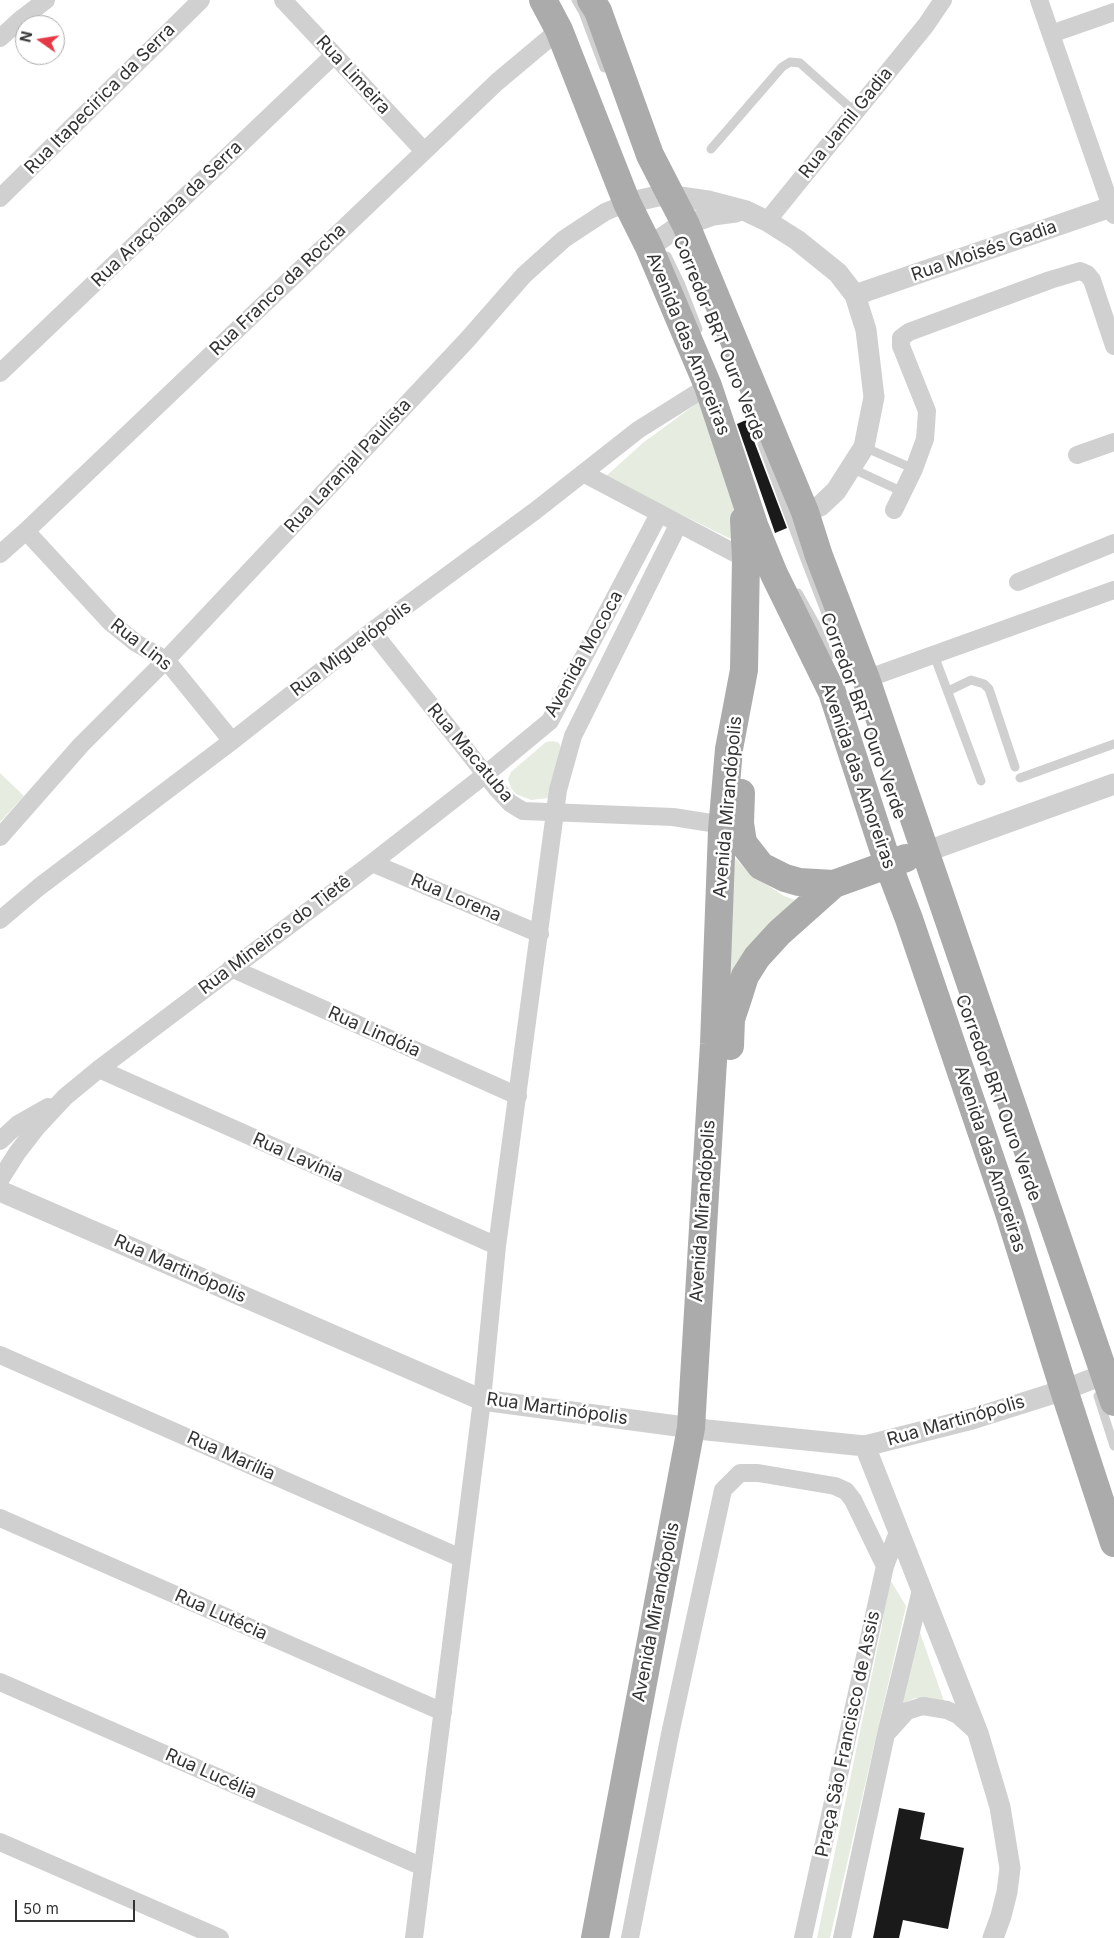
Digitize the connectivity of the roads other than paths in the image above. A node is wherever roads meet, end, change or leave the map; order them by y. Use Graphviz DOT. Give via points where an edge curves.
graph roads {
  1 [pos="46,0"];
  2 [pos="201,0"];
  3 [pos="283,0"];
  4 [pos="544,0"];
  5 [pos="576,0"];
  6 [pos="592,0"];
  7 [pos="934,0"];
  8 [pos="943,0"];
  9 [pos="1039,0"];
  10 [pos="1114,12"];
  11 [pos="926,25"];
  12 [pos="559,30"];
  13 [pos="1050,34"];
  14 [pos="0,38"];
  15 [pos="334,54"];
  16 [pos="607,75"];
  17 [pos="592,88"];
  18 [pos="855,112"];
  19 [pos="637,146"];
  20 [pos="711,149"];
  21 [pos="424,151"];
  22 [pos="644,164"];
  23 [pos="0,198"];
  24 [pos="1113,209"];
  25 [pos="746,212"];
  26 [pos="659,216"];
  27 [pos="767,221"];
  28 [pos="688,255"];
  29 [pos="855,295"];
  30 [pos="714,317"];
  31 [pos="702,341"];
  32 [pos="1114,346"];
  33 [pos="0,373"];
  34 [pos="712,382"];
  35 [pos="759,435"];
  36 [pos="1114,442"];
  37 [pos="864,447"];
  38 [pos="1078,455"];
  39 [pos="851,468"];
  40 [pos="914,469"];
  41 [pos="583,473"];
  42 [pos="742,475"];
  43 [pos="903,492"];
  44 [pos="894,510"];
  45 [pos="805,512"];
  46 [pos="659,514"];
  47 [pos="678,524"];
  48 [pos="26,531"];
  49 [pos="1114,543"];
  50 [pos="0,554"];
  51 [pos="746,559"];
  52 [pos="1018,582"];
  53 [pos="793,584"];
  54 [pos="1114,590"];
  55 [pos="372,631"];
  56 [pos="834,633"];
  57 [pos="936,654"];
  58 [pos="166,660"];
  59 [pos="833,665"];
  60 [pos="866,679"];
  61 [pos="950,690"];
  62 [pos="550,721"];
  63 [pos="573,736"];
  64 [pos="232,741"];
  65 [pos="1114,744"];
  66 [pos="1015,767"];
  67 [pos="486,774"];
  68 [pos="1020,778"];
  69 [pos="981,781"];
  70 [pos="1114,784"];
  71 [pos="555,813"];
  72 [pos="0,837"];
  73 [pos="733,837"];
  74 [pos="906,858"];
  75 [pos="372,863"];
  76 [pos="834,884"];
  77 [pos="910,895"];
  78 [pos="0,920"];
  79 [pos="540,934"];
  80 [pos="231,968"];
  81 [pos="966,1056"];
  82 [pos="99,1069"];
  83 [pos="518,1096"];
  84 [pos="65,1097"];
  85 [pos="0,1140"];
  86 [pos="0,1180"];
  87 [pos="0,1191"];
  88 [pos="1039,1212"];
  89 [pos="497,1246"];
  90 [pos="1054,1257"];
  91 [pos="0,1355"];
  92 [pos="1086,1380"];
  93 [pos="482,1400"];
  94 [pos="1114,1402"];
  95 [pos="699,1429"];
  96 [pos="865,1446"];
  97 [pos="1114,1446"];
  98 [pos="0,1518"];
  99 [pos="898,1532"];
  100 [pos="1114,1543"];
  101 [pos="461,1558"];
  102 [pos="885,1566"];
  103 [pos="921,1590"];
  104 [pos="0,1682"];
  105 [pos="443,1712"];
  106 [pos="978,1733"];
  107 [pos="886,1734"];
  108 [pos="0,1842"];
  109 [pos="423,1867"];
  110 [pos="220,1938"];
  111 [pos="414,1938"];
  112 [pos="595,1938"];
  113 [pos="611,1938"];
  114 [pos="630,1938"];
  115 [pos="804,1938"];
  116 [pos="842,1938"];
  117 [pos="993,1938"];
  1 -- 14 [label="street"];
  2 -- 23 [label="street, Rua Itapecirica da Serra"];
  3 -- 15 [label="street, Rua Limeira"];
  4 -- 12 [label="main road, Avenida das Amoreiras"];
  5 -- 16 [label="lane"];
  6 -- 26 [label="main road, Avenida das Amoreiras" via="650,155"];
  7 -- 11 [label="street, Rua Jamil Gadia"];
  8 -- 11 [label="street, Rua Jamil Gadia"];
  9 -- 13 [label="street"];
  10 -- 13 [label="street"];
  11 -- 18 [label="street, Rua Jamil Gadia"];
  12 -- 21 [label="street, Rua Franco da Rocha" via="497,82"];
  12 -- 26 [label="main road, Avenida das Amoreiras"];
  13 -- 24 [label="street"];
  15 -- 21 [label="street, Rua Limeira"];
  15 -- 33 [label="street, Rua Araçoiaba da Serra"];
  17 -- 26 [label="lane, Corredor BRT Ouro Verde" via="618,160"];
  18 -- 20 [label="lane" via="800,63 790,62 782,67"];
  18 -- 27 [label="street, Rua Jamil Gadia"];
  19 -- 22 [label="lane"];
  21 -- 48 [label="street, Rua Franco da Rocha"];
  24 -- 29 [label="street, Rua Moisés Gadia"];
  25 -- 26 [label="street, Rua Laranjal Paulista"];
  25 -- 26 [label="street, Rua Laranjal Paulista" via="708,201"];
  25 -- 27 [label="street, Rua Laranjal Paulista"];
  26 -- 31 [label="lane, Corredor BRT Ouro Verde"];
  26 -- 34 [label="main road, Avenida das Amoreiras"];
  26 -- 45 [label="main road, Avenida das Amoreiras"];
  26 -- 58 [label="street, Rua Laranjal Paulista" via="605,212 564,239 524,275 467,340"];
  27 -- 29 [label="street, Rua Laranjal Paulista" via="838,273"];
  28 -- 30 [label="lane, Corredor BRT Ouro Verde"];
  29 -- 37 [label="street, Rua Laranjal Paulista" via="866,330 874,397"];
  32 -- 40 [label="street" via="1092,280 1080,271 909,332 901,338 901,346 926,411 925,439"];
  34 -- 41 [label="street, Rua Miguelópolis" via="638,430"];
  34 -- 42 [label="main road, Avenida das Amoreiras"];
  35 -- 56 [label="lane, Corredor BRT Ouro Verde"];
  36 -- 38 [label="street"];
  37 -- 39 [label="street, Rua Laranjal Paulista"];
  37 -- 40 [label="lane"];
  39 -- 43 [label="lane"];
  39 -- 45 [label="street, Rua Laranjal Paulista" via="836,491 820,506"];
  40 -- 43 [label="street"];
  41 -- 46 [label="street"];
  41 -- 55 [label="street, Rua Miguelópolis"];
  42 -- 51 [label="main road, Avenida Mirandópolis"];
  42 -- 74 [label="main road, Avenida das Amoreiras" via="754,525 774,574 832,692"];
  43 -- 44 [label="street"];
  45 -- 60 [label="main road, Avenida das Amoreiras"];
  46 -- 47 [label="street"];
  46 -- 62 [label="street, Avenida Mococa"];
  47 -- 51 [label="street"];
  47 -- 63 [label="street, Avenida Mococa"];
  48 -- 50 [label="street, Rua Franco da Rocha"];
  48 -- 58 [label="street, Rua Lins" via="110,622 136,643"];
  49 -- 52 [label="street"];
  51 -- 73 [label="main road, Avenida Mirandópolis" via="744,670 729,749"];
  53 -- 59 [label="lane, Corredor BRT Ouro Verde"];
  54 -- 57 [label="street"];
  55 -- 64 [label="street, Rua Miguelópolis"];
  55 -- 67 [label="street, Rua Macatuba"];
  57 -- 60 [label="street"];
  57 -- 61 [label="lane"];
  58 -- 64 [label="street, Rua Lins"];
  58 -- 72 [label="street, Rua Laranjal Paulista" via="81,745"];
  60 -- 74 [label="main road, Avenida das Amoreiras"];
  61 -- 66 [label="lane" via="971,680 989,689"];
  61 -- 69 [label="lane"];
  62 -- 63 [label="street"];
  62 -- 67 [label="street, Avenida Mococa"];
  63 -- 71 [label="street, Avenida Mococa"];
  64 -- 78 [label="street, Rua Miguelópolis"];
  65 -- 68 [label="lane"];
  67 -- 71 [label="street, Rua Macatuba" via="510,803 523,812"];
  67 -- 75 [label="street, Rua Mineiros do Tietê"];
  70 -- 74 [label="street"];
  71 -- 73 [label="street, Rua Macatuba" via="673,817 711,823"];
  71 -- 79 [label="street, Avenida Mococa"];
  73 -- 76 [label="main road" via="761,866 785,878"];
  73 -- 95 [label="main road, Avenida Mirandópolis" via="713,1054"];
  74 -- 76 [label="main road"];
  74 -- 92 [label="main road, Avenida das Amoreiras"];
  74 -- 92 [label="main road, Avenida das Amoreiras" via="909,920 1009,1213"];
  75 -- 79 [label="street, Rua Lorena"];
  75 -- 80 [label="street, Rua Mineiros do Tietê"];
  76 -- 95 [label="main road, Avenida Mirandópolis" via="779,932 757,957 745,976 732,1019"];
  77 -- 81 [label="lane, Corredor BRT Ouro Verde"];
  79 -- 83 [label="street, Avenida Mococa"];
  80 -- 82 [label="street, Rua Mineiros do Tietê"];
  80 -- 83 [label="street, Rua Lindóia"];
  82 -- 84 [label="street, Rua Mineiros do Tietê"];
  82 -- 89 [label="street, Rua Lavínia"];
  83 -- 89 [label="street, Avenida Mococa"];
  84 -- 85 [label="street, Rua Mineiros do Tietê" via="18,1124"];
  84 -- 86 [label="street, Rua Mineiros do Tietê" via="37,1127"];
  87 -- 93 [label="street, Rua Martinópolis"];
  88 -- 90 [label="lane, Corredor BRT Ouro Verde"];
  89 -- 93 [label="street, Avenida Mococa"];
  91 -- 101 [label="street, Rua Marília"];
  92 -- 94 [label="main road, Avenida das Amoreiras"];
  92 -- 96 [label="street, Rua Martinópolis" via="972,1419"];
  92 -- 97 [label="lane"];
  92 -- 100 [label="main road, Avenida das Amoreiras"];
  93 -- 95 [label="street, Rua Martinópolis"];
  93 -- 101 [label="street, Avenida Mococa"];
  95 -- 96 [label="street, Rua Martinópolis"];
  95 -- 112 [label="main road, Avenida Mirandópolis"];
  95 -- 113 [label="main road, Avenida Mirandópolis"];
  96 -- 99 [label="street"];
  98 -- 105 [label="street, Rua Lutécia"];
  99 -- 102 [label="street, Praça São Francisco de Assis"];
  99 -- 103 [label="street"];
  101 -- 105 [label="street, Avenida Mococa"];
  102 -- 114 [label="street" via="853,1500 835,1486 740,1473 723,1490"];
  102 -- 115 [label="street, Praça São Francisco de Assis"];
  103 -- 106 [label="street"];
  103 -- 107 [label="street, Praça São Francisco de Assis"];
  104 -- 109 [label="street, Rua Lucélia"];
  105 -- 109 [label="street, Avenida Mococa"];
  106 -- 107 [label="street" via="958,1715 923,1706 907,1711"];
  106 -- 117 [label="street" via="1000,1807 1010,1868 1008,1892"];
  107 -- 116 [label="street, Praça São Francisco de Assis"];
  108 -- 110 [label="street"];
  109 -- 111 [label="street, Avenida Mococa"];
}
